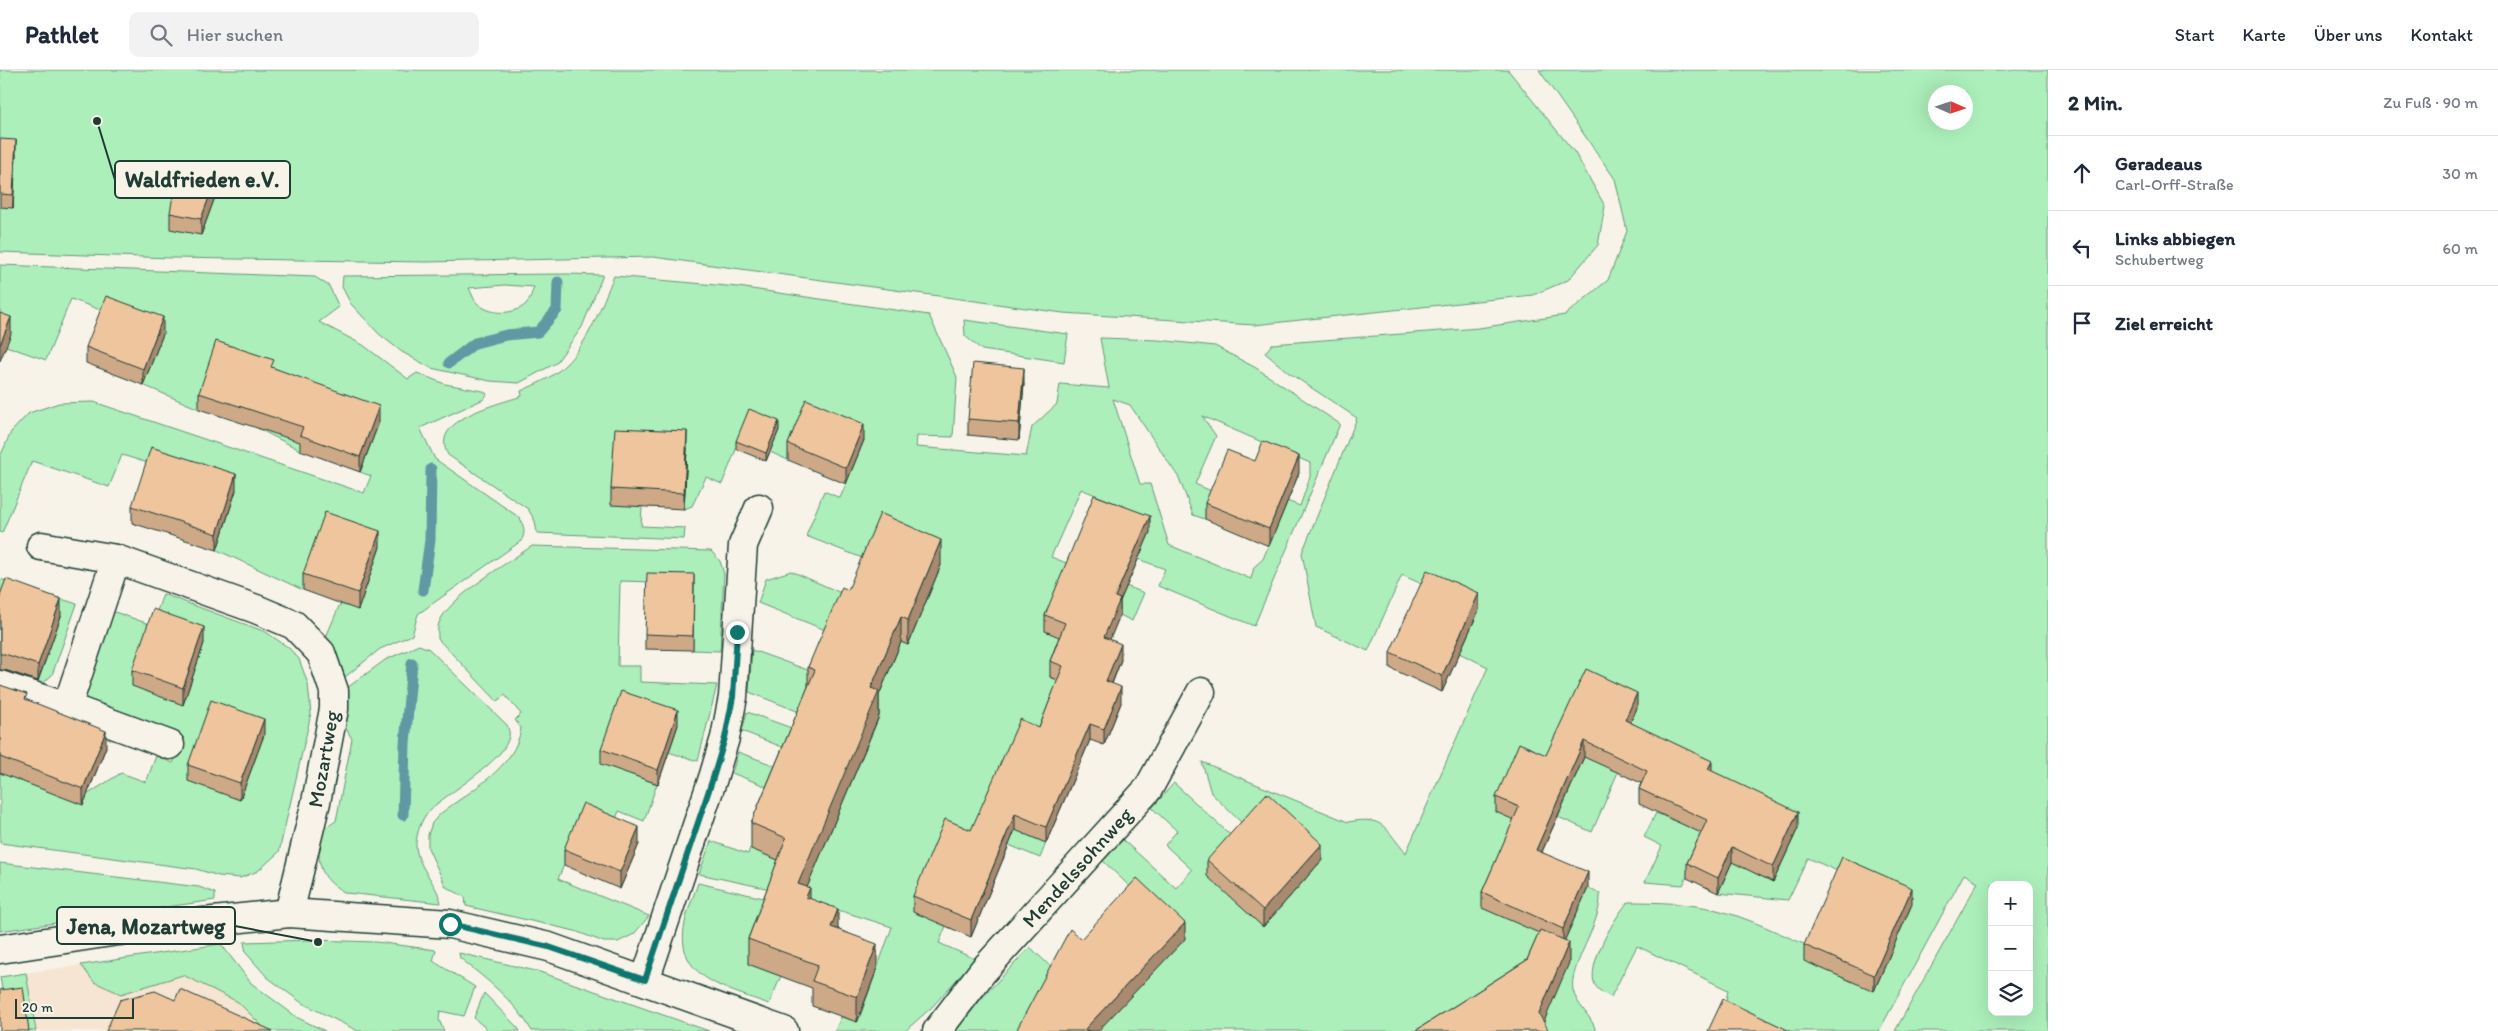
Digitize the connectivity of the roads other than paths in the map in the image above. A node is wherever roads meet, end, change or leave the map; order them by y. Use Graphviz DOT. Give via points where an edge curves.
graph roads {
  1 [pos="759,508"];
  2 [pos="41,546"];
  3 [pos="116,559"];
  4 [pos="0,686"];
  5 [pos="1201,692"];
  6 [pos="67,707"];
  7 [pos="170,745"];
  8 [pos="289,913"];
  9 [pos="0,949"];
  10 [pos="645,980"];
  11 [pos="784,1031"];
  12 [pos="936,1031"];
  1 -- 10 [label="street" via="743,545 733,697 725,738"];
  2 -- 3 [label="street, Mozartweg"];
  3 -- 6 [label="street"];
  3 -- 8 [label="street, Mozartweg" via="294,625 321,654 334,691 334,709"];
  4 -- 6 [label="street"];
  5 -- 12 [label="street, Mendelssohnweg" via="1148,789 983,971"];
  6 -- 7 [label="street"];
  8 -- 9 [label="street" via="118,931"];
  8 -- 10 [label="street" via="450,924 549,947"];
  10 -- 11 [label="street"];
}
